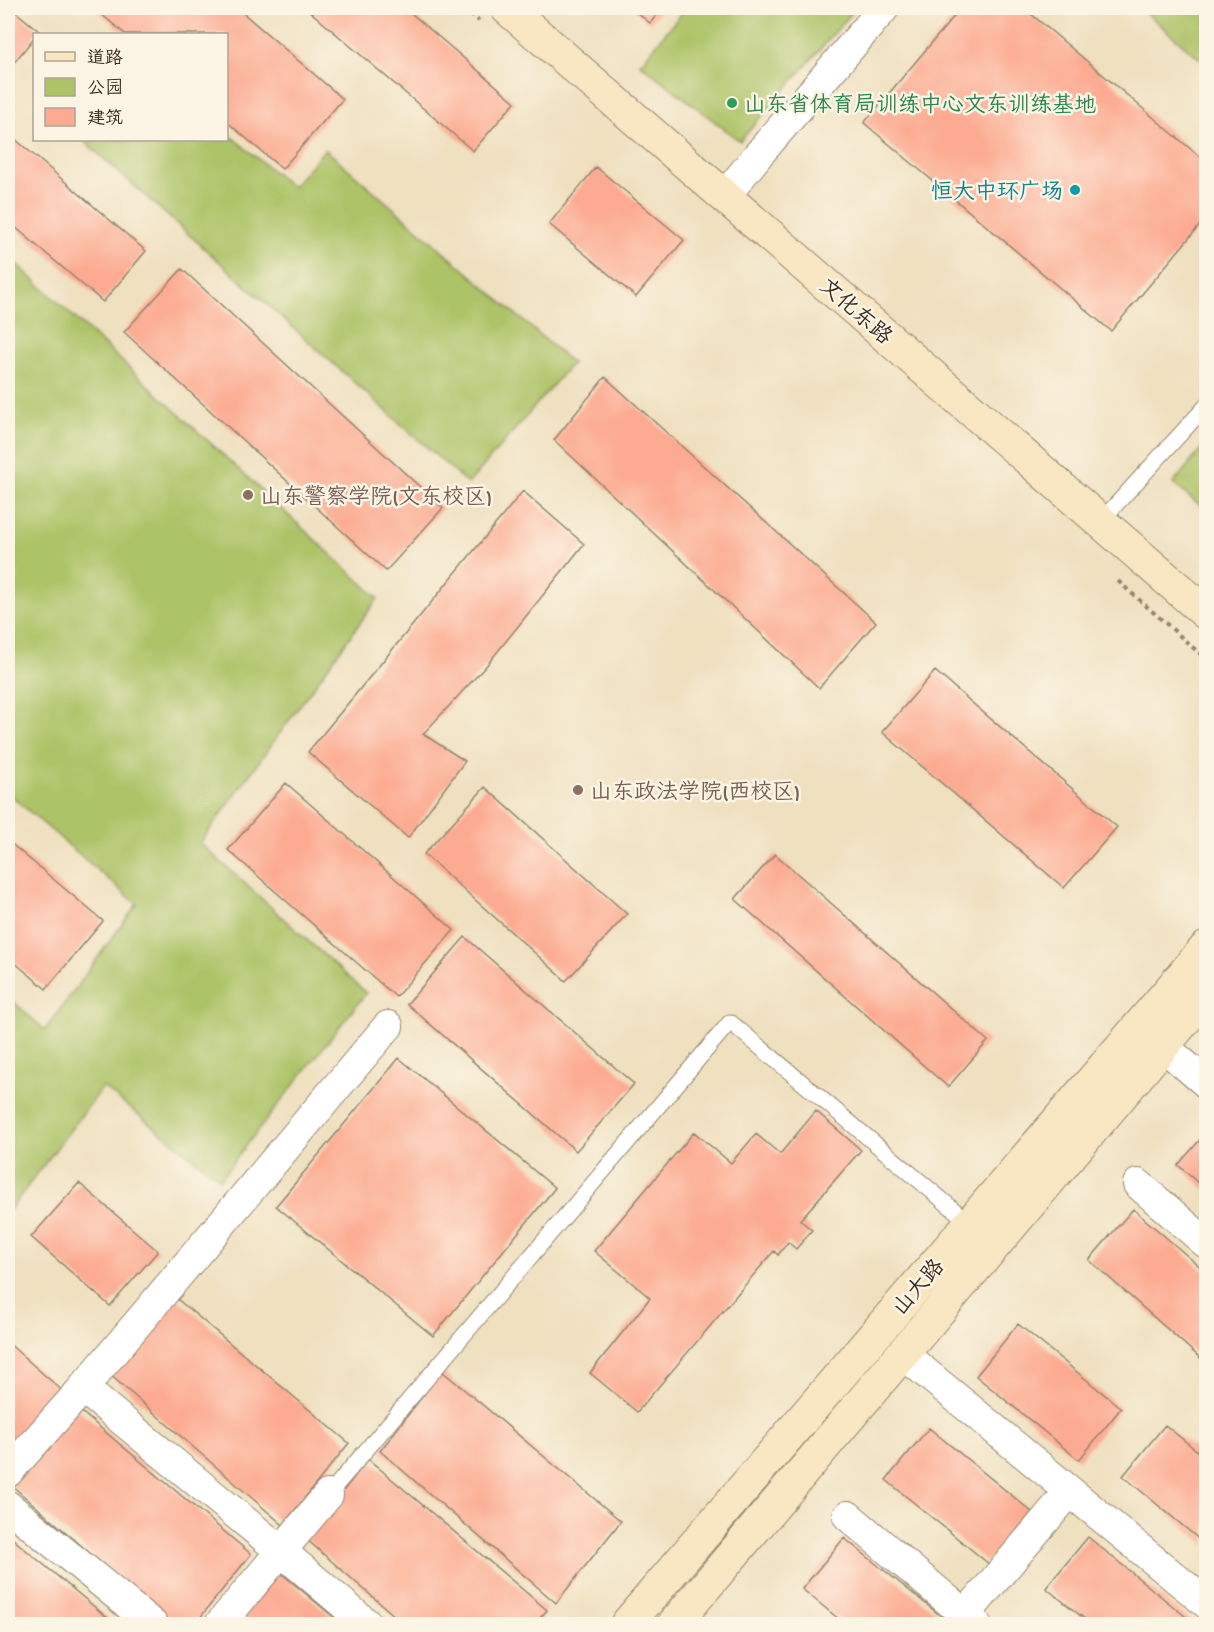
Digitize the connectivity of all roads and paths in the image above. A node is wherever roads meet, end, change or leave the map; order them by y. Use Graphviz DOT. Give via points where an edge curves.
graph roads {
  1 [pos="507,8"];
  2 [pos="884,8"];
  3 [pos="725,196"];
  4 [pos="1206,406"];
  5 [pos="1100,522"];
  6 [pos="1206,613"];
  7 [pos="1206,948"];
  8 [pos="1206,995"];
  9 [pos="388,1026"];
  10 [pos="1163,1046"];
  11 [pos="1206,1083"];
  12 [pos="1138,1184"];
  13 [pos="971,1224"];
  14 [pos="1206,1243"];
  15 [pos="903,1354"];
  16 [pos="83,1388"];
  17 [pos="8,1472"];
  18 [pos="1070,1491"];
  19 [pos="328,1495"];
  20 [pos="8,1506"];
  21 [pos="848,1516"];
  22 [pos="281,1551"];
  23 [pos="1206,1603"];
  24 [pos="971,1620"];
  25 [pos="152,1624"];
  26 [pos="220,1624"];
  27 [pos="367,1624"];
  28 [pos="627,1624"];
  29 [pos="674,1624"];
  1 -- 3 [label="main road, 文化东路"];
  2 -- 3 [label="street"];
  3 -- 5 [label="main road, 文化东路"];
  4 -- 5 [label="lane"];
  5 -- 6 [label="main road, 文化东路"];
  7 -- 13 [label="main road, 山大路"];
  8 -- 10 [label="main road, 山大路"];
  9 -- 16 [label="street"];
  10 -- 11 [label="street"];
  10 -- 15 [label="main road, 山大路"];
  12 -- 14 [label="street"];
  13 -- 19 [label="lane" via="730,1022"];
  13 -- 28 [label="main road, 山大路"];
  15 -- 18 [label="street"];
  15 -- 29 [label="main road, 山大路"];
  16 -- 17 [label="street"];
  16 -- 22 [label="street"];
  18 -- 23 [label="street"];
  18 -- 24 [label="street"];
  19 -- 22 [label="street"];
  20 -- 25 [label="street"];
  21 -- 24 [label="street"];
  22 -- 26 [label="street"];
  22 -- 27 [label="street"];
}
